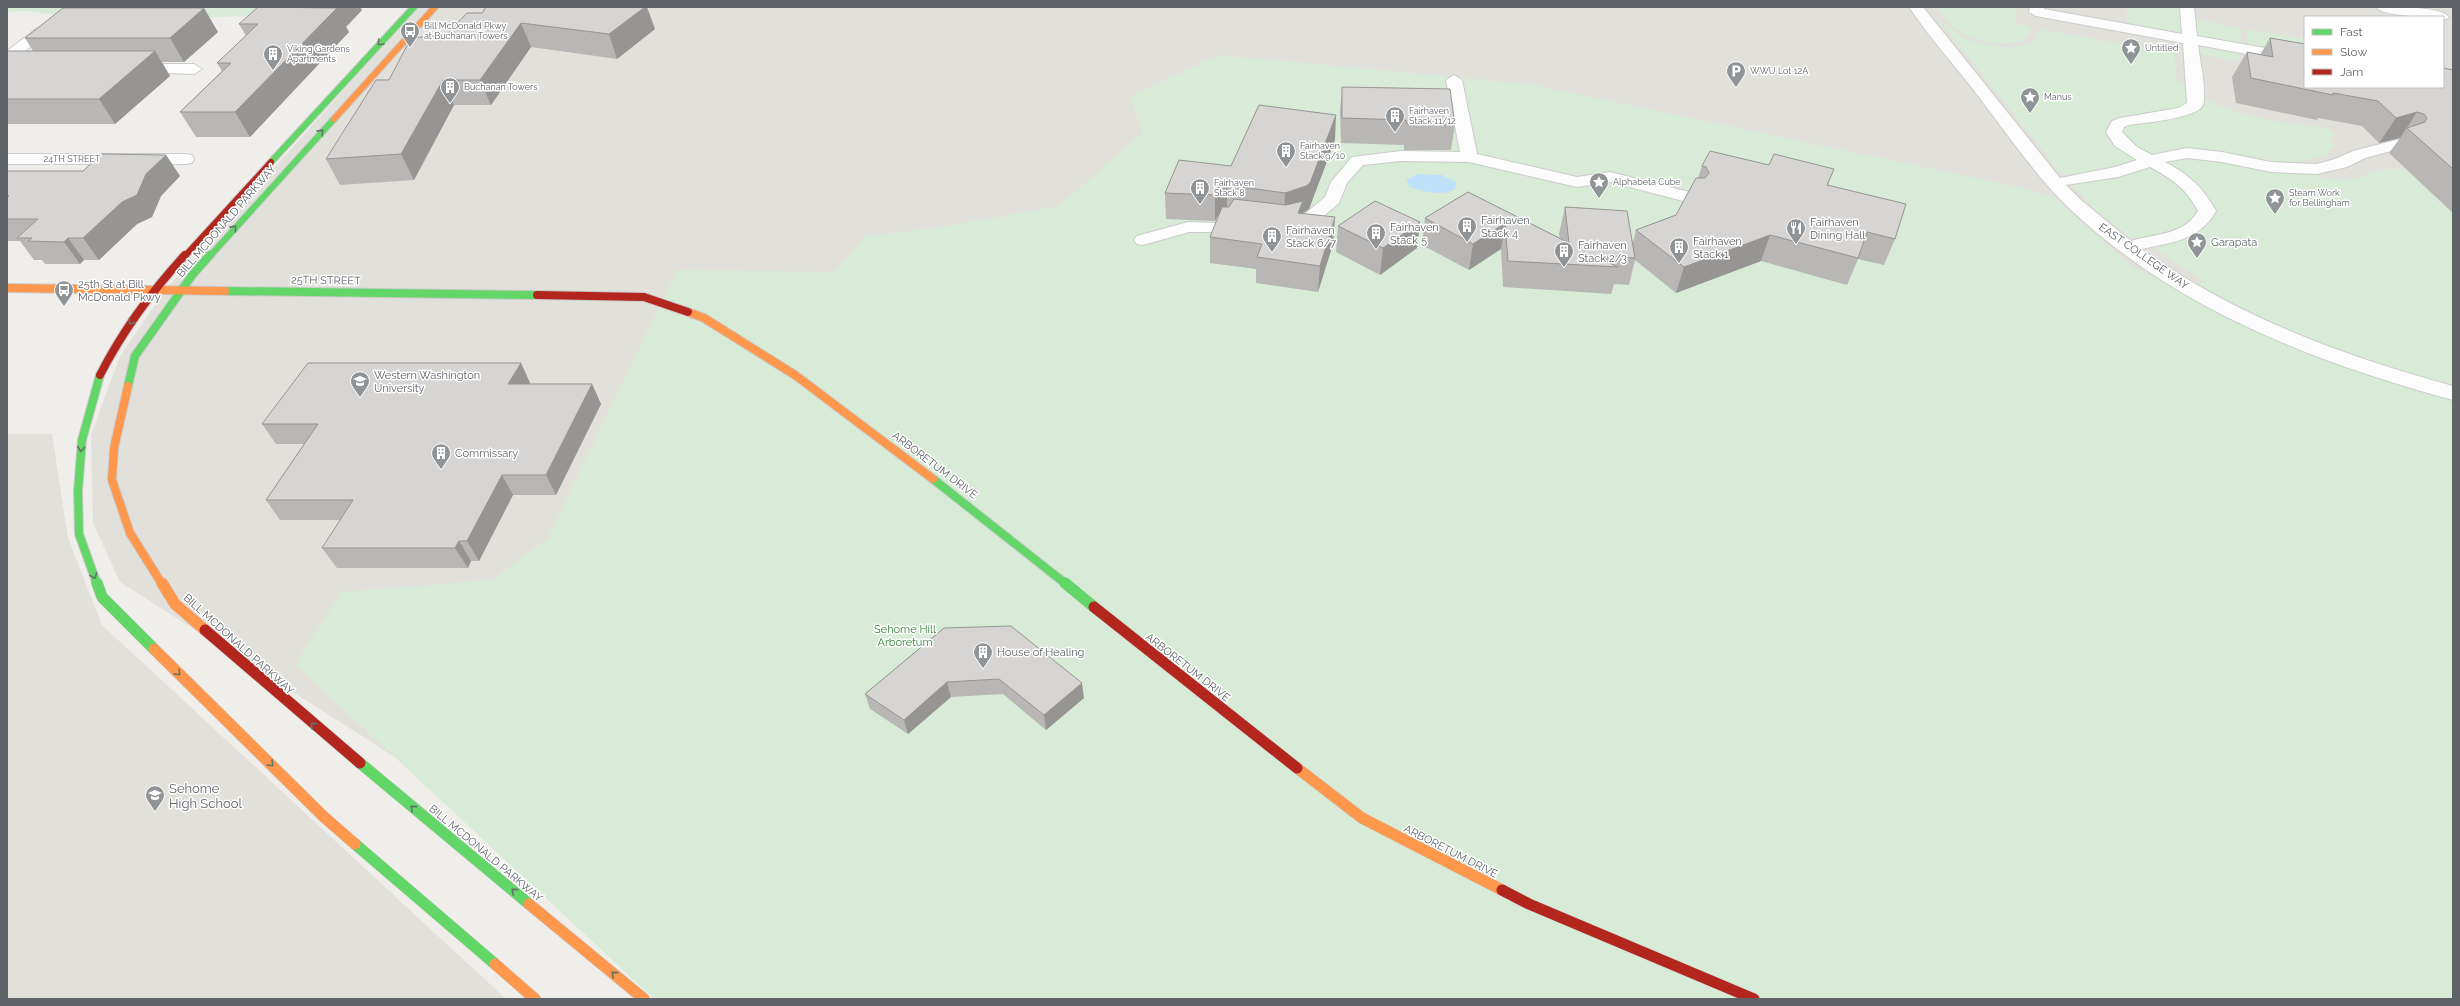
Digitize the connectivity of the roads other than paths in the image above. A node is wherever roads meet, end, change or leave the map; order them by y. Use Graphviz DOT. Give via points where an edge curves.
graph roads {
  1 [pos="414,7"];
  2 [pos="435,7"];
  3 [pos="1916,7"];
  4 [pos="2037,7"];
  5 [pos="2187,7"];
  6 [pos="2383,7"];
  7 [pos="2436,16"];
  8 [pos="41,32"];
  9 [pos="2190,40"];
  10 [pos="2304,60"];
  11 [pos="10,65"];
  12 [pos="124,69"];
  13 [pos="194,69"];
  14 [pos="1454,80"];
  15 [pos="2400,144"];
  16 [pos="1469,157"];
  17 [pos="186,159"];
  18 [pos="7,160"];
  19 [pos="2151,160"];
  20 [pos="2063,183"];
  21 [pos="1691,198"];
  22 [pos="1142,240"];
  23 [pos="2140,244"];
  24 [pos="7,288"];
  25 [pos="153,290"];
  26 [pos="182,290"];
  27 [pos="644,296"];
  28 [pos="2453,393"];
  29 [pos="536,999"];
  30 [pos="644,999"];
  31 [pos="1754,999"];
  1 -- 25 [label="main road, BILL MCDONALD PARKWAY, one-way"];
  26 -- 2 [label="main road, BILL MCDONALD PARKWAY, one-way" via="193,274"];
  3 -- 20 [label="street, EAST COLLEGE WAY" via="2039,164"];
  4 -- 9 [label="street" via="2036,12"];
  5 -- 9 [label="street"];
  6 -- 7 [label="street"];
  8 -- 11 [label="street"];
  9 -- 10 [label="street"];
  9 -- 19 [label="street" via="2195,105 2182,112 2126,121 2115,128 2116,138"];
  12 -- 13 [label="street"];
  14 -- 16 [label="street"];
  15 -- 19 [label="street" via="2363,153 2341,163 2317,169 2271,167 2202,154 2168,155"];
  16 -- 21 [label="street" via="1577,182 1610,177"];
  16 -- 22 [label="street" via="1401,156 1358,161 1339,182 1333,199 1312,217 1285,225 1226,217 1222,228 1188,227"];
  17 -- 18 [label="street, 24TH STREET"];
  19 -- 20 [label="street" via="2118,172"];
  19 -- 23 [label="street" via="2196,189 2206,211 2203,220 2195,228"];
  20 -- 28 [label="street, EAST COLLEGE WAY" via="2098,224 2189,288 2232,311 2372,370"];
  24 -- 25 [label="main road, 25TH STREET"];
  25 -- 26 [label="main road, 25TH STREET"];
  25 -- 29 [label="main road, BILL MCDONALD PARKWAY, one-way" via="116,343 101,371 82,440 78,491 79,534 102,597 324,817"];
  26 -- 27 [label="main road, 25TH STREET"];
  30 -- 26 [label="main road, BILL MCDONALD PARKWAY, one-way" via="293,708 171,598 130,533 112,480 114,448 135,356"];
  27 -- 31 [label="main road, ARBORETUM DRIVE" via="704,318 795,375 990,522 1124,632 1362,818 1529,904"];
}
